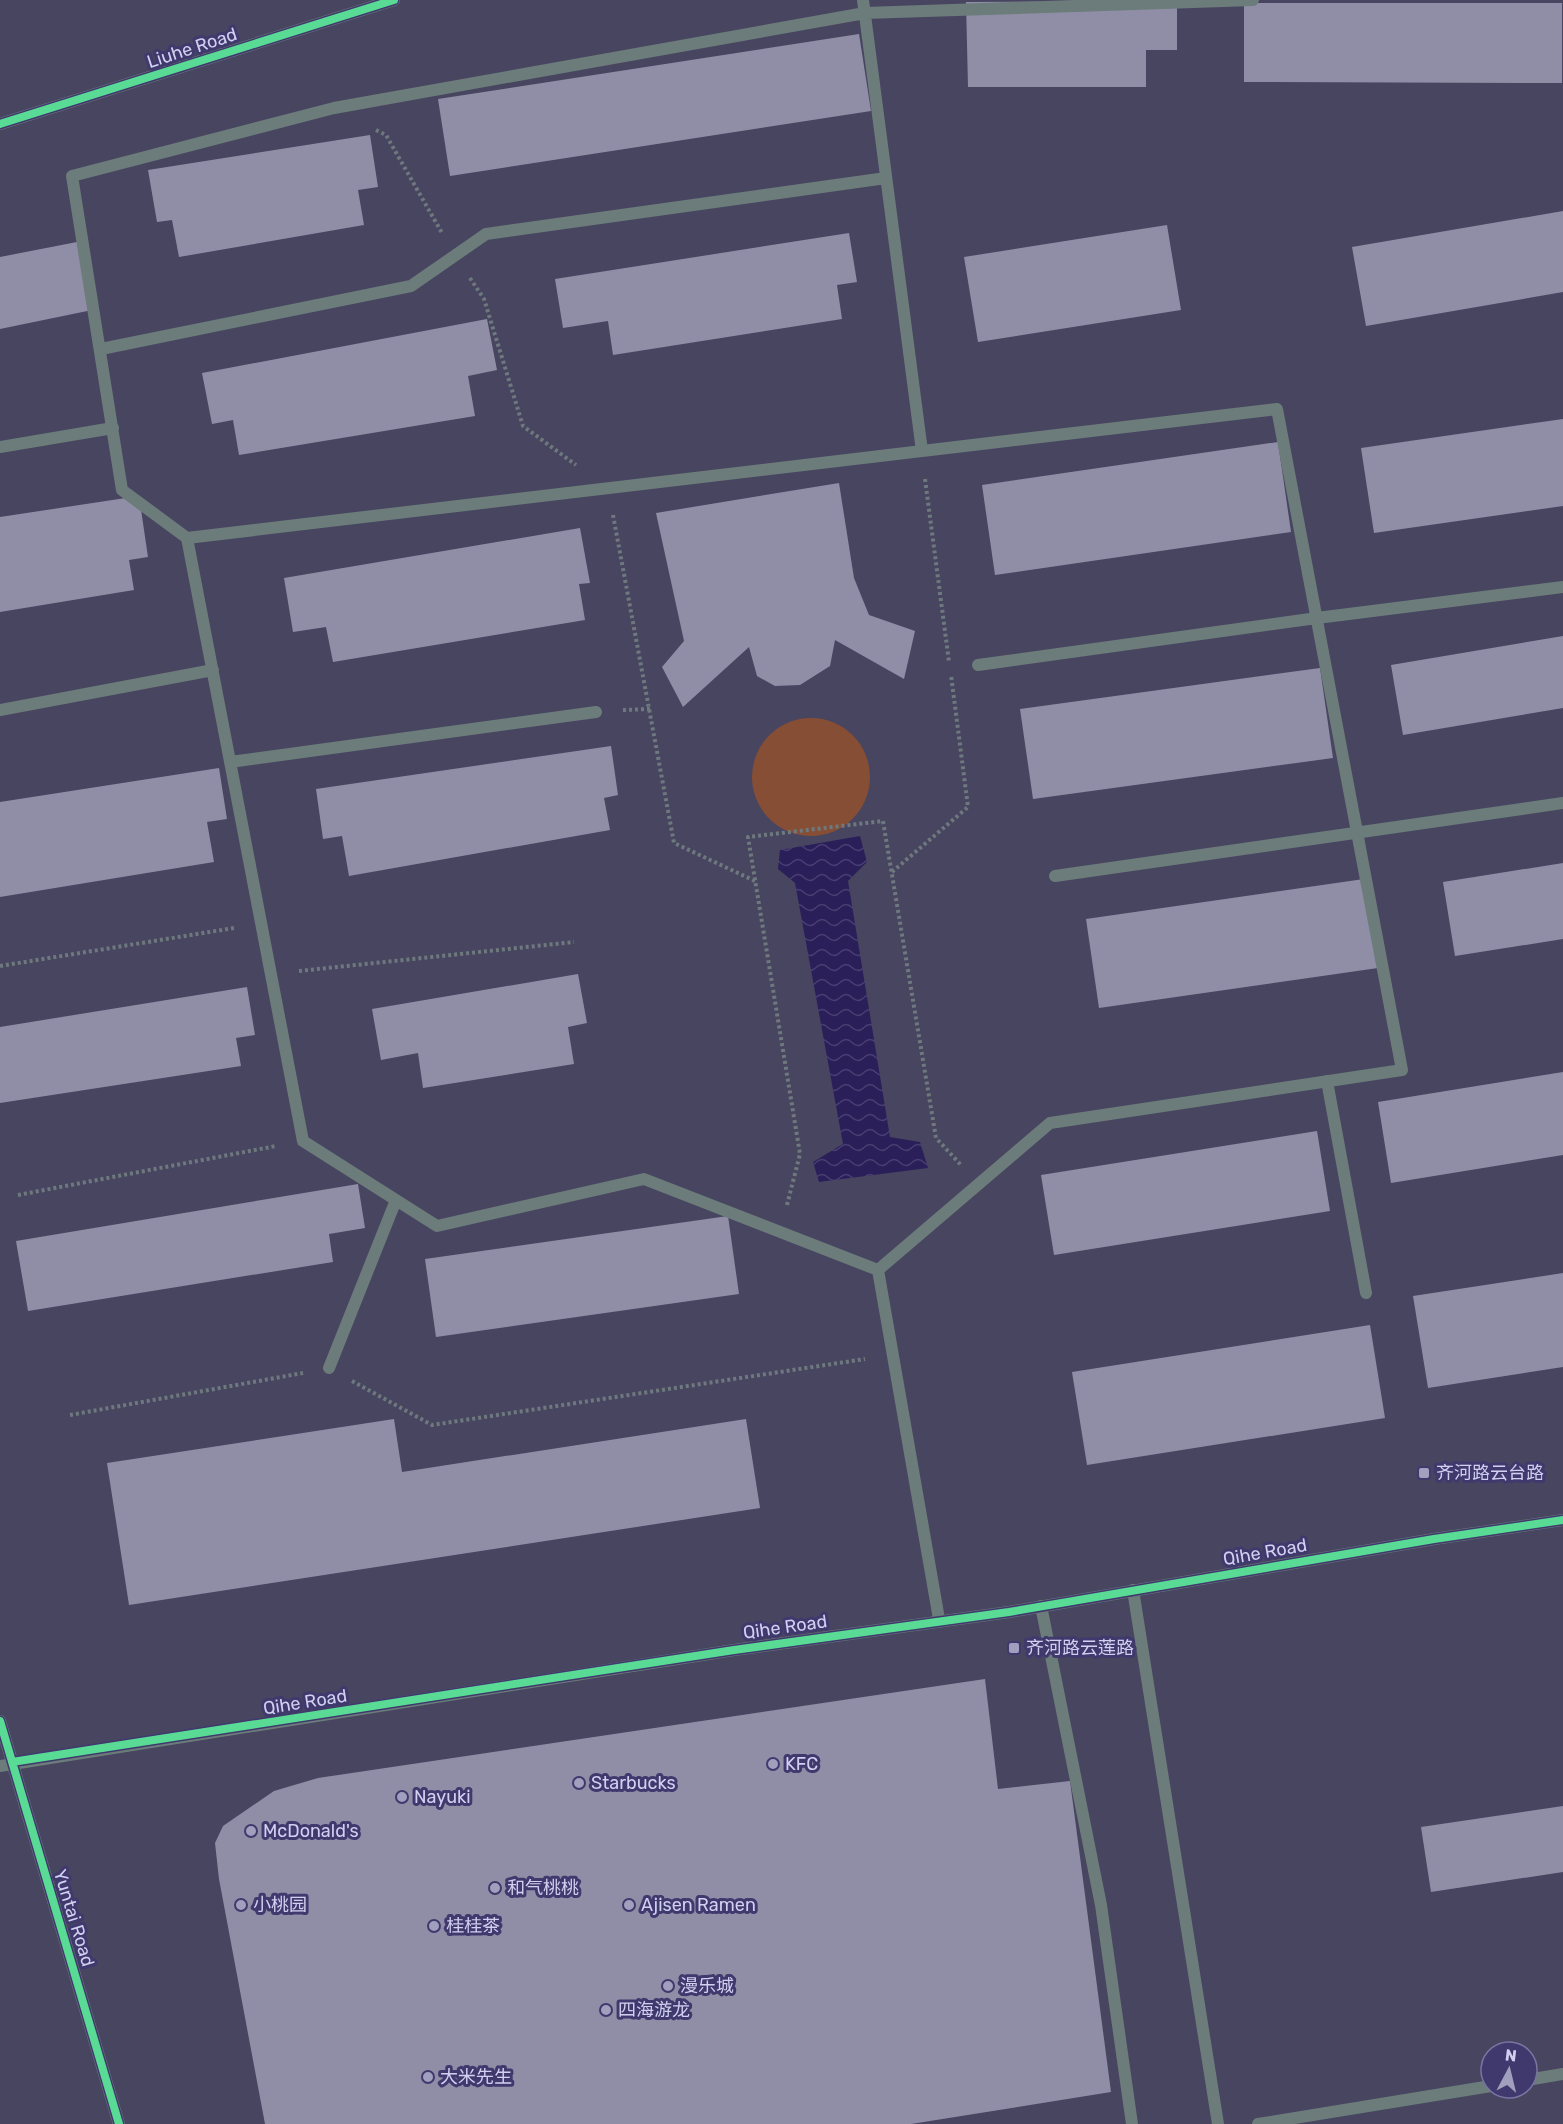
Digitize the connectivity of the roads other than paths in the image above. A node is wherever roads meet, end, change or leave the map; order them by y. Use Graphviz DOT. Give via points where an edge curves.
graph roads {
  1 [pos="394,0"];
  2 [pos="863,0"];
  3 [pos="1253,0"];
  4 [pos="865,13"];
  5 [pos="0,124"];
  6 [pos="886,178"];
  7 [pos="101,349"];
  8 [pos="113,428"];
  9 [pos="0,447"];
  10 [pos="922,451"];
  11 [pos="187,538"];
  12 [pos="1563,587"];
  13 [pos="1317,618"];
  14 [pos="978,665"];
  15 [pos="213,670"];
  16 [pos="0,710"];
  17 [pos="596,712"];
  18 [pos="230,762"];
  19 [pos="1563,803"];
  20 [pos="1357,831"];
  21 [pos="1055,876"];
  22 [pos="1327,1081"];
  23 [pos="396,1200"];
  24 [pos="878,1270"];
  25 [pos="1366,1293"];
  26 [pos="329,1368"];
  27 [pos="1563,1520"];
  28 [pos="1133,1590"];
  29 [pos="1041,1606"];
  30 [pos="939,1619"];
  31 [pos="0,1721"];
  32 [pos="6,1764"];
  33 [pos="1563,2074"];
  34 [pos="1539,2078"];
  35 [pos="1479,2088"];
  36 [pos="119,2124"];
  37 [pos="1132,2124"];
  38 [pos="1218,2124"];
  39 [pos="1258,2124"];
  1 -- 5 [label="street, Liuhe Road"];
  2 -- 4 [label="street"];
  3 -- 4 [label="street"];
  4 -- 6 [label="street"];
  4 -- 7 [label="street" via="334,108 72,176"];
  6 -- 7 [label="street" via="486,234 411,286"];
  6 -- 10 [label="street"];
  7 -- 8 [label="street"];
  8 -- 9 [label="street"];
  8 -- 11 [label="street" via="122,490"];
  10 -- 11 [label="street"];
  10 -- 13 [label="street" via="1277,409"];
  11 -- 15 [label="street"];
  12 -- 13 [label="street"];
  13 -- 14 [label="street"];
  13 -- 20 [label="street"];
  15 -- 16 [label="street"];
  15 -- 18 [label="street"];
  17 -- 18 [label="street"];
  18 -- 23 [label="street" via="303,1141"];
  19 -- 20 [label="street"];
  20 -- 21 [label="street"];
  20 -- 22 [label="street" via="1402,1070"];
  22 -- 24 [label="street" via="1050,1124"];
  22 -- 25 [label="street"];
  23 -- 24 [label="street" via="437,1227 644,1179"];
  23 -- 26 [label="street"];
  24 -- 30 [label="street"];
  27 -- 28 [label="street, Qihe Road"];
  28 -- 29 [label="street, Qihe Road"];
  28 -- 38 [label="street"];
  29 -- 30 [label="street, Qihe Road"];
  29 -- 37 [label="street" via="1101,1905"];
  30 -- 32 [label="street, Qihe Road"];
  31 -- 32 [label="street, Yuntai Road"];
  32 -- 36 [label="street, Yuntai Road"];
  33 -- 34 [label="street"];
  35 -- 39 [label="street"];
}
